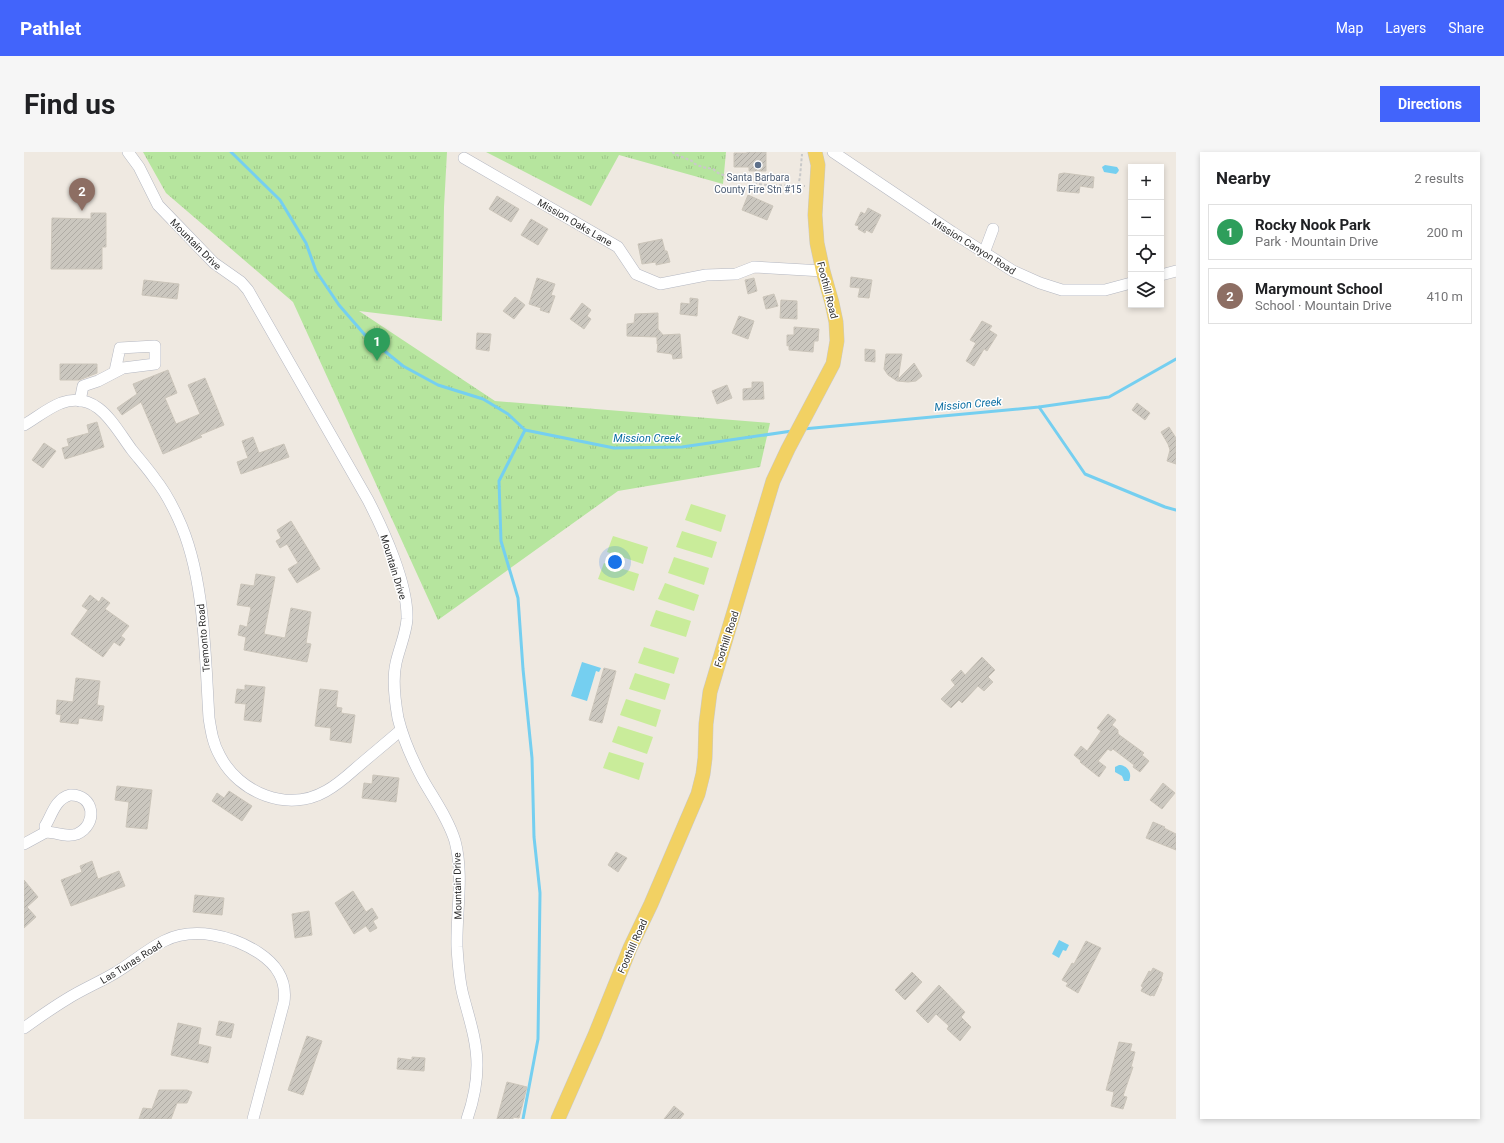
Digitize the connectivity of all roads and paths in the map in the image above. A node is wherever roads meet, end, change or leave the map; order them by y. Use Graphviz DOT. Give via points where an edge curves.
graph roads {
  1 [pos="128,152"];
  2 [pos="672,152"];
  3 [pos="809,152"];
  4 [pos="833,152"];
  5 [pos="464,158"];
  6 [pos="798,186"];
  7 [pos="816,187"];
  8 [pos="993,229"];
  9 [pos="984,253"];
  10 [pos="823,271"];
  11 [pos="1176,271"];
  12 [pos="1164,274"];
  13 [pos="1128,284"];
  14 [pos="115,371"];
  15 [pos="80,401"];
  16 [pos="24,424"];
  17 [pos="402,730"];
  18 [pos="46,832"];
  19 [pos="24,844"];
  20 [pos="24,1028"];
  21 [pos="253,1119"];
  22 [pos="468,1119"];
  23 [pos="558,1119"];
  1 -- 17 [label="street, Mountain Drive" via="139,167 158,205 214,263 248,290 382,527 406,604 407,619 395,665 394,683"];
  2 -- 6 [label="path" via="724,175 746,177 759,184"];
  3 -- 6 [label="path"];
  3 -- 7 [label="main road, Foothill Road" via="818,166"];
  4 -- 9 [label="street, Mission Canyon Road"];
  5 -- 10 [label="street, Mission Oaks Lane" via="618,247 636,274 660,284 706,275 736,274 754,267"];
  6 -- 7 [label="path"];
  7 -- 10 [label="main road, Foothill Road" via="817,243"];
  8 -- 9 [label="street"];
  9 -- 13 [label="street, Mission Canyon Road" via="1013,272 1062,290 1105,290"];
  10 -- 23 [label="main road, Foothill Road" via="836,322 837,341 833,364 773,481 710,692 706,724 706,758 698,794"];
  11 -- 12 [label="street"];
  14 -- 15 [label="street" via="83,386"];
  15 -- 16 [label="street, Tremonto Road" via="60,403"];
  15 -- 17 [label="street, Tremonto Road" via="98,407 108,416 156,480 184,532 198,582 212,734 220,757 234,776 253,790 274,799 301,800 326,792"];
  17 -- 22 [label="street, Mountain Drive" via="412,758 455,841 459,971 472,1026 477,1064"];
  18 -- 18 [label="street" via="45,826 56,804 64,797 80,796 89,804 91,816 81,832 70,836"];
  18 -- 19 [label="street"];
  20 -- 21 [label="street, Las Tunas Road" via="68,998 166,940 195,934 220,936 237,941 256,951 277,968 284,988 284,1002"];
}
